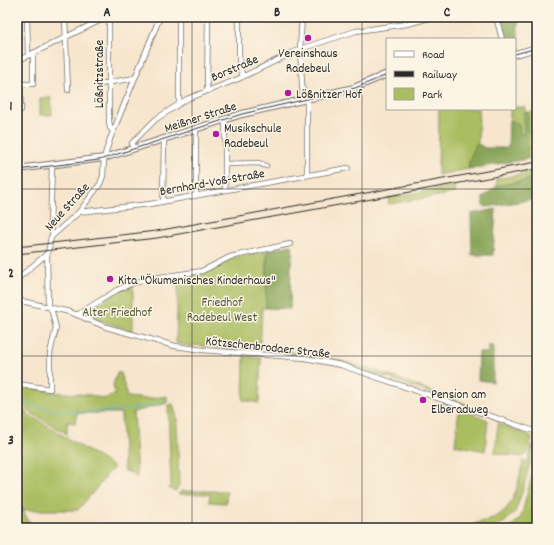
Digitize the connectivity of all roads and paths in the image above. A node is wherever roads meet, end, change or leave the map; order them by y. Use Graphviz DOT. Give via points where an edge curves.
graph roads {
  1 [pos="27,17"];
  2 [pos="66,17"];
  3 [pos="108,17"];
  4 [pos="160,17"];
  5 [pos="179,17"];
  6 [pos="208,17"];
  7 [pos="239,17"];
  8 [pos="302,17"];
  9 [pos="433,17"];
  10 [pos="496,17"];
  11 [pos="502,38"];
  12 [pos="66,39"];
  13 [pos="537,48"];
  14 [pos="300,49"];
  15 [pos="516,54"];
  16 [pos="30,55"];
  17 [pos="17,61"];
  18 [pos="386,74"];
  19 [pos="243,77"];
  20 [pos="135,78"];
  21 [pos="109,82"];
  22 [pos="100,84"];
  23 [pos="68,90"];
  24 [pos="207,91"];
  25 [pos="305,99"];
  26 [pos="179,104"];
  27 [pos="21,110"];
  28 [pos="225,119"];
  29 [pos="196,128"];
  30 [pos="113,131"];
  31 [pos="164,139"];
  32 [pos="133,149"];
  33 [pos="104,158"];
  34 [pos="225,164"];
  35 [pos="52,165"];
  36 [pos="266,166"];
  37 [pos="348,168"];
  38 [pos="17,169"];
  39 [pos="307,175"];
  40 [pos="225,190"];
  41 [pos="196,196"];
  42 [pos="163,201"];
  43 [pos="80,212"];
  44 [pos="53,235"];
  45 [pos="290,244"];
  46 [pos="47,254"];
  47 [pos="17,279"];
  48 [pos="17,300"];
  49 [pos="49,308"];
  50 [pos="77,314"];
  51 [pos="17,384"];
  52 [pos="537,432"];
  1 -- 16 [label="street"];
  2 -- 12 [label="street"];
  3 -- 12 [label="street"];
  3 -- 21 [label="street, Lößnitzstraße"];
  4 -- 20 [label="street, Neue Straße"];
  5 -- 26 [label="street"];
  6 -- 24 [label="street"];
  7 -- 19 [label="street" via="239,64"];
  8 -- 14 [label="street"];
  9 -- 14 [label="street, Borstraße" via="407,24 356,31"];
  10 -- 11 [label="street"];
  12 -- 16 [label="street"];
  12 -- 23 [label="street"];
  13 -- 15 [label="main road"];
  14 -- 19 [label="street, Borstraße"];
  14 -- 25 [label="street"];
  16 -- 17 [label="street"];
  16 -- 27 [label="street" via="33,84 20,86"];
  18 -- 25 [label="main road, Meißner Straße" via="354,88"];
  19 -- 24 [label="street, Borstraße"];
  20 -- 21 [label="street"];
  20 -- 30 [label="street, Neue Straße"];
  21 -- 22 [label="street"];
  21 -- 30 [label="street, Lößnitzstraße" via="109,121"];
  24 -- 26 [label="street, Borstraße"];
  25 -- 28 [label="main road, Meißner Straße"];
  25 -- 39 [label="street"];
  26 -- 32 [label="street, Borstraße" via="156,119 139,135 132,143"];
  28 -- 29 [label="main road, Meißner Straße"];
  28 -- 34 [label="street"];
  29 -- 31 [label="main road, Meißner Straße"];
  29 -- 41 [label="street"];
  30 -- 33 [label="street, Neue Straße"];
  31 -- 32 [label="main road, Meißner Straße"];
  31 -- 42 [label="street"];
  32 -- 33 [label="main road, Meißner Straße"];
  33 -- 35 [label="main road, Meißner Straße"];
  33 -- 43 [label="street, Neue Straße" via="100,184"];
  34 -- 36 [label="street" via="259,163"];
  34 -- 40 [label="street"];
  35 -- 38 [label="main road, Meißner Straße"];
  35 -- 44 [label="street" via="50,231"];
  37 -- 39 [label="street, Bernhard-Voß-Straße"];
  39 -- 40 [label="street, Bernhard-Voß-Straße"];
  40 -- 41 [label="street, Bernhard-Voß-Straße"];
  41 -- 42 [label="street, Bernhard-Voß-Straße"];
  42 -- 43 [label="street, Bernhard-Voß-Straße"];
  43 -- 44 [label="street, Neue Straße"];
  44 -- 46 [label="street, Neue Straße"];
  45 -- 50 [label="street" via="230,256 202,271 133,283"];
  46 -- 47 [label="street"];
  46 -- 49 [label="street"];
  48 -- 49 [label="street, Kötzschenbrodaer Straße"];
  49 -- 50 [label="street, Kötzschenbrodaer Straße"];
  49 -- 51 [label="street" via="56,328 50,353 50,389"];
  50 -- 52 [label="street, Kötzschenbrodaer Straße" via="106,327 180,347 304,358 341,364"];
}
